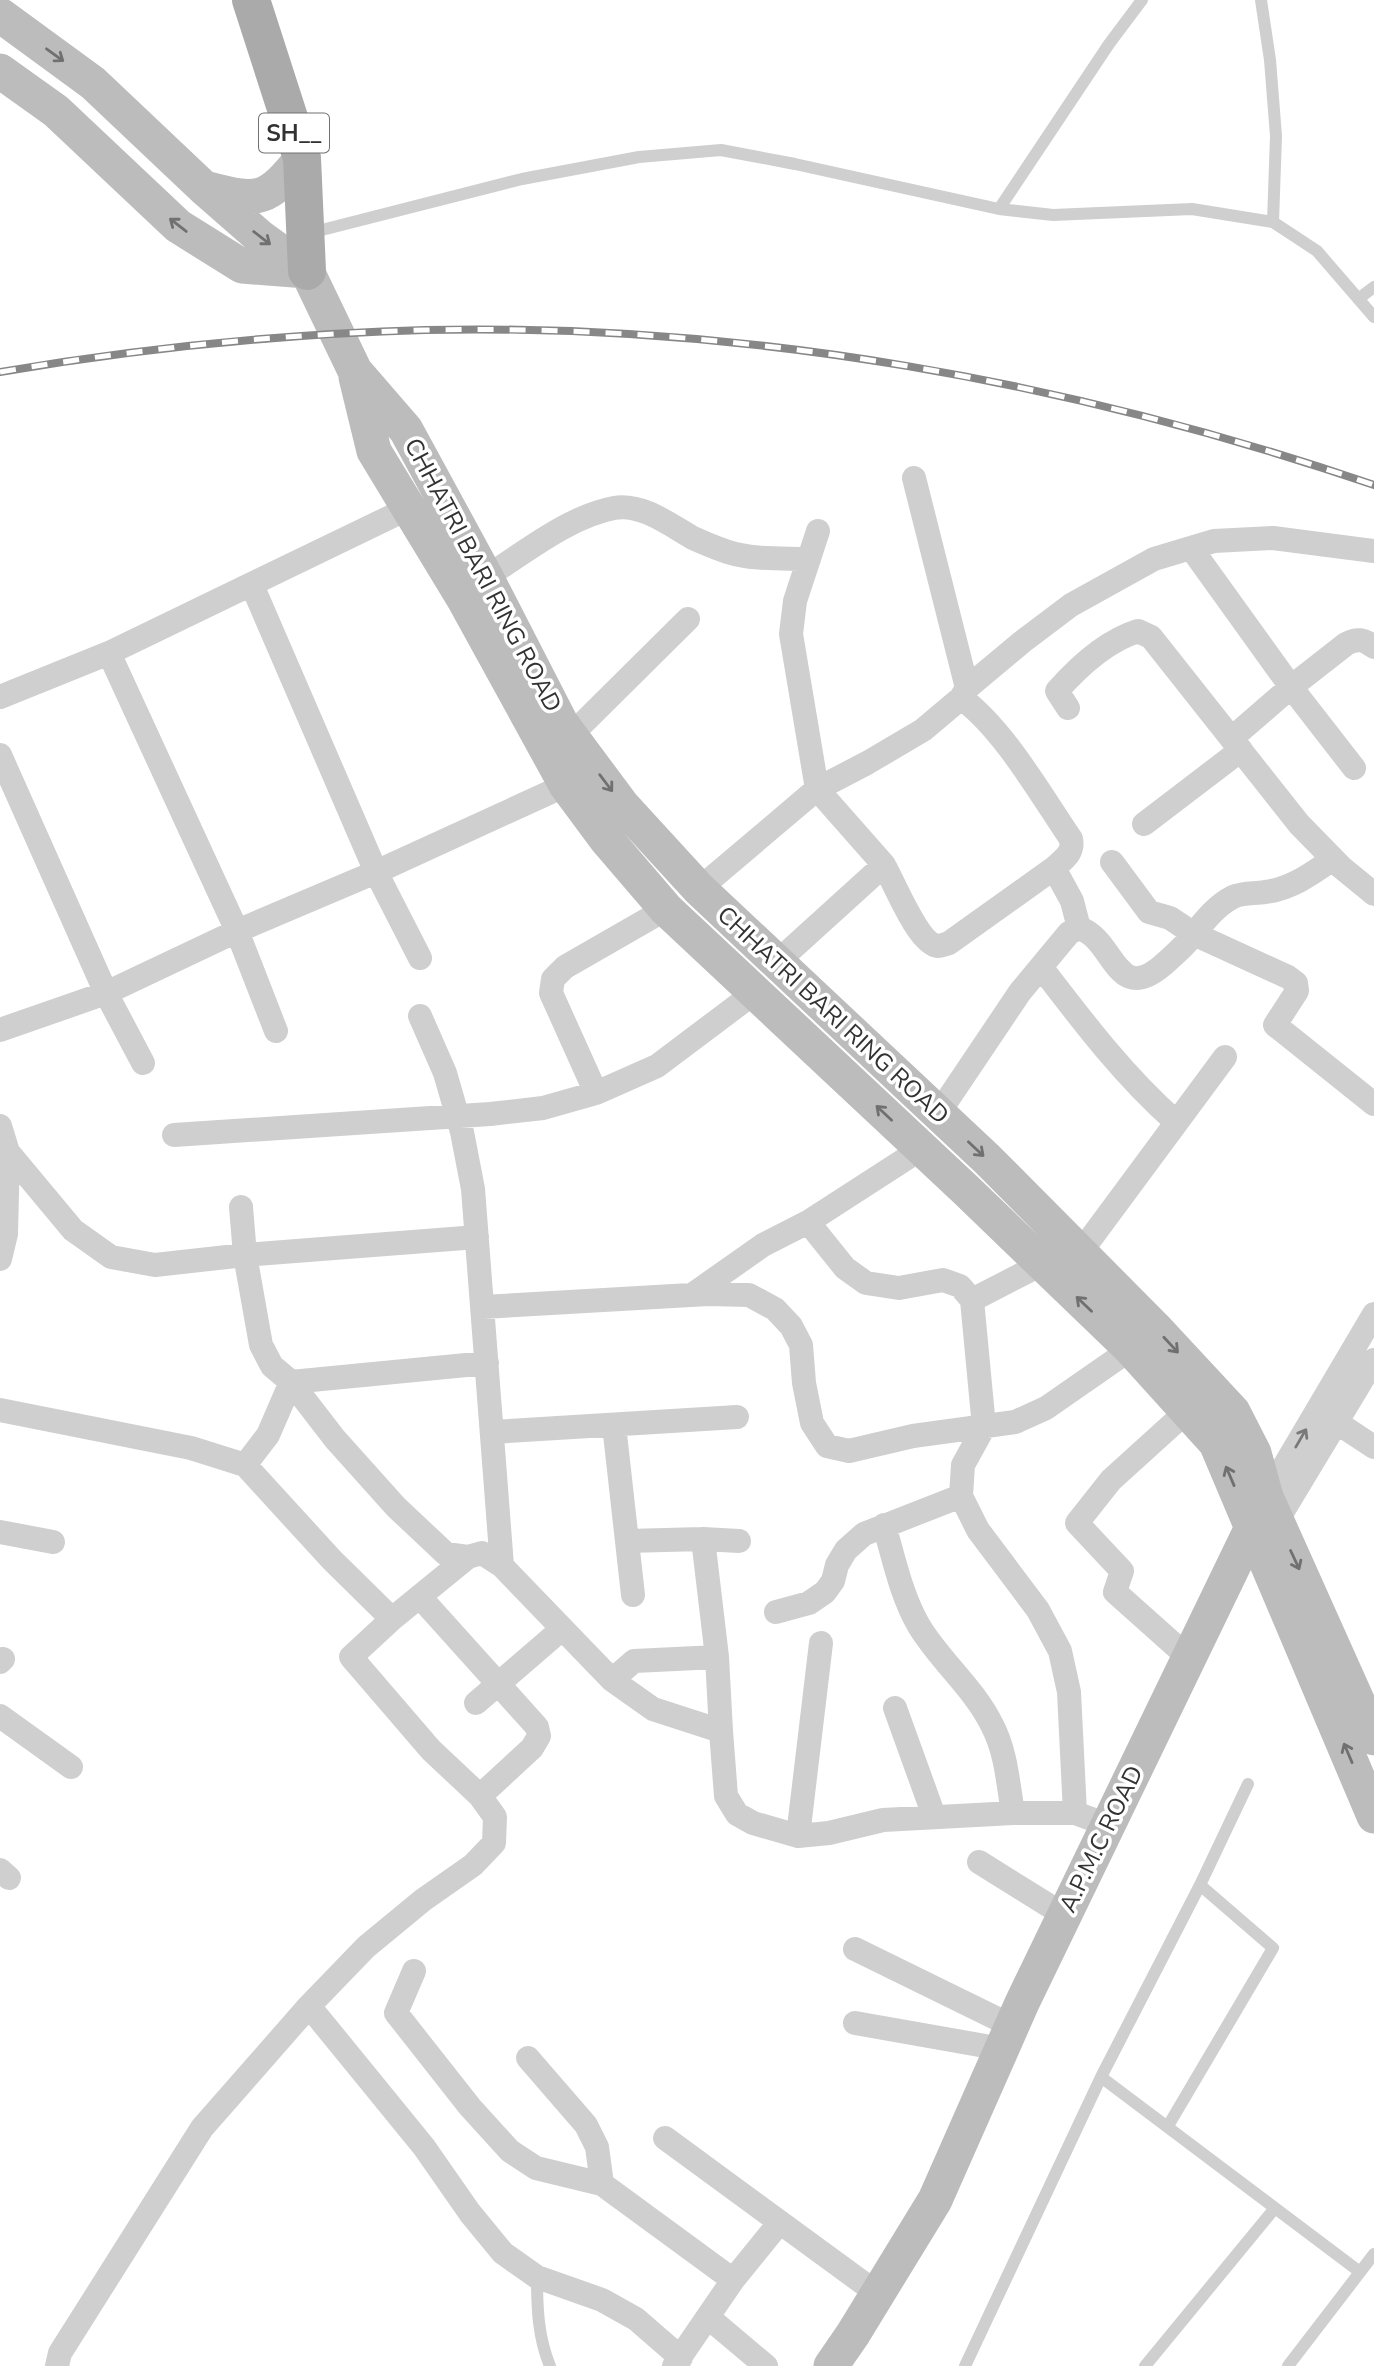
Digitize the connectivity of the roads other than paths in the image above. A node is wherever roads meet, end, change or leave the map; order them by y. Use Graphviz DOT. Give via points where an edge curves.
graph roads {
  1 [pos="251,0"];
  2 [pos="1142,0"];
  3 [pos="1261,0"];
  4 [pos="3,13"];
  5 [pos="0,71"];
  6 [pos="302,158"];
  7 [pos="204,188"];
  8 [pos="999,209"];
  9 [pos="1273,222"];
  10 [pos="307,253"];
  11 [pos="1374,287"];
  12 [pos="1358,299"];
  13 [pos="1374,317"];
  14 [pos="355,371"];
  15 [pos="914,478"];
  16 [pos="409,508"];
  17 [pos="818,531"];
  18 [pos="1191,548"];
  19 [pos="1374,551"];
  20 [pos="808,559"];
  21 [pos="486,577"];
  22 [pos="252,585"];
  23 [pos="688,619"];
  24 [pos="1374,647"];
  25 [pos="109,653"];
  26 [pos="1291,687"];
  27 [pos="964,693"];
  28 [pos="0,697"];
  29 [pos="1068,708"];
  30 [pos="570,736"];
  31 [pos="1237,744"];
  32 [pos="0,755"];
  33 [pos="1354,768"];
  34 [pos="566,785"];
  35 [pos="817,789"];
  36 [pos="1144,824"];
  37 [pos="1333,859"];
  38 [pos="1112,862"];
  39 [pos="884,865"];
  40 [pos="1054,868"];
  41 [pos="376,872"];
  42 [pos="699,889"];
  43 [pos="1374,894"];
  44 [pos="666,909"];
  45 [pos="1079,928"];
  46 [pos="237,931"];
  47 [pos="1194,934"];
  48 [pos="420,958"];
  49 [pos="776,963"];
  50 [pos="1041,967"];
  51 [pos="106,993"];
  52 [pos="754,993"];
  53 [pos="420,1016"];
  54 [pos="0,1030"];
  55 [pos="276,1031"];
  56 [pos="1225,1057"];
  57 [pos="143,1063"];
  58 [pos="596,1093"];
  59 [pos="1374,1104"];
  60 [pos="938,1114"];
  61 [pos="456,1116"];
  62 [pos="1176,1122"];
  63 [pos="0,1126"];
  64 [pos="174,1135"];
  65 [pos="921,1149"];
  66 [pos="8,1152"];
  67 [pos="241,1207"];
  68 [pos="808,1222"];
  69 [pos="3,1234"];
  70 [pos="477,1237"];
  71 [pos="1080,1252"];
  72 [pos="245,1255"];
  73 [pos="0,1259"];
  74 [pos="1042,1264"];
  75 [pos="692,1295"];
  76 [pos="972,1300"];
  77 [pos="483,1307"];
  78 [pos="1374,1314"];
  79 [pos="1131,1349"];
  80 [pos="1374,1360"];
  81 [pos="487,1363"];
  82 [pos="291,1382"];
  83 [pos="0,1410"];
  84 [pos="1186,1412"];
  85 [pos="737,1417"];
  86 [pos="1336,1422"];
  87 [pos="614,1425"];
  88 [pos="984,1427"];
  89 [pos="492,1432"];
  90 [pos="1374,1447"];
  91 [pos="245,1465"];
  92 [pos="961,1496"];
  93 [pos="1264,1524"];
  94 [pos="884,1525"];
  95 [pos="0,1532"];
  96 [pos="703,1539"];
  97 [pos="627,1541"];
  98 [pos="738,1541"];
  99 [pos="53,1542"];
  100 [pos="468,1557"];
  101 [pos="502,1566"];
  102 [pos="633,1595"];
  103 [pos="420,1597"];
  104 [pos="776,1612"];
  105 [pos="392,1619"];
  106 [pos="562,1629"];
  107 [pos="821,1643"];
  108 [pos="717,1657"];
  109 [pos="1189,1658"];
  110 [pos="612,1680"];
  111 [pos="498,1683"];
  112 [pos="476,1703"];
  113 [pos="895,1708"];
  114 [pos="0,1716"];
  115 [pos="721,1731"];
  116 [pos="1374,1738"];
  117 [pos="71,1767"];
  118 [pos="1248,1784"];
  119 [pos="480,1796"];
  120 [pos="1013,1813"];
  121 [pos="1075,1813"];
  122 [pos="934,1816"];
  123 [pos="1374,1816"];
  124 [pos="1108,1825"];
  125 [pos="798,1836"];
  126 [pos="979,1862"];
  127 [pos="1200,1885"];
  128 [pos="1065,1915"];
  129 [pos="855,1949"];
  130 [pos="414,1971"];
  131 [pos="309,2006"];
  132 [pos="855,2023"];
  133 [pos="1007,2037"];
  134 [pos="528,2058"];
  135 [pos="1101,2077"];
  136 [pos="1167,2126"];
  137 [pos="665,2138"];
  138 [pos="603,2184"];
  139 [pos="1275,2208"];
  140 [pos="780,2222"];
  141 [pos="1374,2254"];
  142 [pos="1360,2272"];
  143 [pos="537,2277"];
  144 [pos="733,2280"];
  145 [pos="878,2294"];
  146 [pos="709,2318"];
  147 [pos="677,2362"];
  148 [pos="57,2366"];
  149 [pos="550,2366"];
  150 [pos="766,2366"];
  151 [pos="831,2366"];
  152 [pos="856,2366"];
  153 [pos="965,2366"];
  154 [pos="1145,2366"];
  155 [pos="1288,2366"];
  1 -- 6 [label="main road, SH__"];
  2 -- 8 [label="lane"];
  3 -- 9 [label="lane" via="1276,136"];
  4 -- 7 [label="main road, one-way" via="93,83"];
  10 -- 5 [label="main road, one-way" via="242,267 177,226 56,111"];
  6 -- 7 [label="main road" via="282,183 256,197"];
  6 -- 10 [label="main road, SH__"];
  7 -- 10 [label="main road, one-way" via="260,237"];
  8 -- 9 [label="lane" via="1054,215 1192,209"];
  8 -- 10 [label="lane" via="721,150 639,157 535,177"];
  9 -- 12 [label="lane" via="1317,251"];
  10 -- 14 [label="main road, CHHATRI BARI RING ROAD"];
  11 -- 12 [label="lane"];
  12 -- 13 [label="lane"];
  14 -- 16 [label="main road" via="374,451"];
  14 -- 21 [label="main road, CHHATRI BARI RING ROAD" via="406,430"];
  15 -- 27 [label="street"];
  16 -- 22 [label="street"];
  16 -- 34 [label="main road"];
  17 -- 20 [label="street"];
  18 -- 19 [label="street" via="1214,541 1273,538"];
  18 -- 26 [label="street"];
  18 -- 27 [label="street" via="1154,559 1072,605"];
  20 -- 21 [label="street" via="730,552 639,509 616,507 565,527"];
  20 -- 35 [label="street" via="790,634"];
  21 -- 30 [label="main road, CHHATRI BARI RING ROAD"];
  22 -- 25 [label="street"];
  22 -- 41 [label="street"];
  23 -- 30 [label="street"];
  24 -- 26 [label="street" via="1356,639"];
  25 -- 28 [label="street"];
  25 -- 46 [label="street"];
  26 -- 31 [label="street"];
  26 -- 33 [label="street"];
  27 -- 35 [label="street" via="923,730"];
  27 -- 40 [label="street" via="1071,838 1070,853"];
  29 -- 31 [label="street" via="1057,691 1082,663 1138,631 1151,637"];
  30 -- 42 [label="main road, CHHATRI BARI RING ROAD, one-way" via="622,805"];
  31 -- 36 [label="street"];
  31 -- 37 [label="street" via="1299,824"];
  32 -- 51 [label="street"];
  34 -- 41 [label="street"];
  34 -- 44 [label="main road"];
  35 -- 39 [label="street"];
  35 -- 42 [label="street"];
  37 -- 43 [label="street"];
  37 -- 47 [label="street" via="1294,884 1236,895"];
  38 -- 47 [label="street" via="1149,912 1170,918"];
  39 -- 40 [label="street" via="911,919 930,943 939,946"];
  39 -- 49 [label="street"];
  40 -- 45 [label="street" via="1072,901"];
  41 -- 46 [label="street"];
  41 -- 48 [label="street"];
  42 -- 49 [label="main road, CHHATRI BARI RING ROAD"];
  44 -- 52 [label="main road"];
  44 -- 58 [label="street" via="565,967 553,979 551,993"];
  45 -- 47 [label="street" via="1088,931 1124,975 1137,980 1150,976"];
  45 -- 50 [label="street" via="1069,933"];
  46 -- 51 [label="street"];
  46 -- 55 [label="street"];
  47 -- 59 [label="street" via="1296,983 1297,991 1275,1025"];
  49 -- 60 [label="main road, CHHATRI BARI RING ROAD"];
  50 -- 60 [label="street"];
  50 -- 62 [label="street" via="1103,1048"];
  51 -- 54 [label="street"];
  51 -- 57 [label="street"];
  52 -- 58 [label="street" via="657,1066"];
  65 -- 52 [label="main road, one-way"];
  53 -- 61 [label="street" via="445,1073"];
  56 -- 62 [label="street"];
  58 -- 61 [label="street" via="543,1108"];
  60 -- 71 [label="main road, CHHATRI BARI RING ROAD, one-way"];
  61 -- 64 [label="street"];
  61 -- 70 [label="street" via="470,1165"];
  62 -- 71 [label="street"];
  63 -- 66 [label="street"];
  65 -- 68 [label="street"];
  65 -- 74 [label="main road"];
  66 -- 69 [label="street"];
  66 -- 72 [label="street" via="73,1230 111,1257 155,1265"];
  67 -- 72 [label="street"];
  68 -- 75 [label="street" via="763,1245"];
  68 -- 76 [label="street" via="845,1268 866,1283 899,1288 943,1280 960,1286"];
  69 -- 73 [label="street"];
  70 -- 72 [label="street"];
  70 -- 77 [label="street"];
  71 -- 93 [label="main road, CHHATRI BARI RING ROAD, one-way" via="1233,1412 1254,1453"];
  72 -- 82 [label="street" via="261,1345 272,1366"];
  74 -- 76 [label="street"];
  79 -- 74 [label="main road, one-way"];
  75 -- 77 [label="street"];
  75 -- 88 [label="street" via="749,1295 775,1309 791,1326 801,1345 812,1423 827,1446 849,1451"];
  76 -- 88 [label="street"];
  77 -- 81 [label="street"];
  93 -- 78 [label="street, A.P.M.C ROAD, one-way"];
  79 -- 84 [label="main road"];
  79 -- 88 [label="street" via="1046,1408 1015,1422"];
  80 -- 86 [label="street, A.P.M.C ROAD"];
  81 -- 82 [label="street"];
  81 -- 89 [label="street"];
  82 -- 91 [label="street" via="268,1435"];
  82 -- 100 [label="street" via="396,1507 446,1554"];
  83 -- 91 [label="street" via="191,1448"];
  93 -- 84 [label="main road, one-way" via="1216,1443"];
  84 -- 109 [label="street" via="1111,1480 1077,1523 1122,1572 1115,1592"];
  85 -- 87 [label="street"];
  86 -- 90 [label="street"];
  86 -- 93 [label="street, A.P.M.C ROAD"];
  87 -- 89 [label="street"];
  87 -- 97 [label="street"];
  88 -- 92 [label="street" via="964,1465"];
  89 -- 101 [label="street"];
  91 -- 105 [label="street"];
  92 -- 94 [label="street"];
  92 -- 121 [label="street" via="978,1530 1038,1609 1060,1651 1069,1692"];
  93 -- 109 [label="main road, A.P.M.C ROAD"];
  93 -- 116 [label="main road, CHHATRI BARI RING ROAD, one-way"];
  123 -- 93 [label="main road, one-way"];
  93 -- 152 [label="main road, A.P.M.C ROAD" via="952,2209"];
  94 -- 104 [label="street" via="846,1550 825,1592"];
  94 -- 120 [label="street" via="918,1624 972,1693 1001,1744"];
  95 -- 99 [label="street"];
  96 -- 97 [label="street"];
  96 -- 98 [label="street"];
  96 -- 108 [label="street"];
  97 -- 102 [label="street"];
  100 -- 101 [label="street" via="482,1553"];
  100 -- 103 [label="street"];
  101 -- 106 [label="street"];
  103 -- 105 [label="street"];
  103 -- 111 [label="street"];
  105 -- 119 [label="street" via="351,1657 431,1750"];
  106 -- 110 [label="street"];
  106 -- 111 [label="street"];
  107 -- 125 [label="street"];
  108 -- 110 [label="street" via="634,1661"];
  108 -- 115 [label="street"];
  109 -- 124 [label="main road, A.P.M.C ROAD"];
  110 -- 115 [label="street" via="653,1709"];
  111 -- 112 [label="street"];
  111 -- 119 [label="street" via="532,1720 539,1736"];
  113 -- 122 [label="street"];
  114 -- 117 [label="street"];
  115 -- 125 [label="street" via="726,1796 737,1814"];
  118 -- 127 [label="lane"];
  119 -- 131 [label="street" via="495,1817 494,1843 473,1865 366,1947"];
  120 -- 121 [label="street"];
  120 -- 122 [label="street"];
  121 -- 124 [label="street"];
  122 -- 125 [label="street"];
  124 -- 128 [label="main road, A.P.M.C ROAD"];
  126 -- 128 [label="street"];
  127 -- 135 [label="lane"];
  127 -- 136 [label="lane" via="1273,1948"];
  128 -- 133 [label="main road, A.P.M.C ROAD"];
  129 -- 133 [label="street"];
  130 -- 138 [label="street" via="396,2013 470,2107 510,2151 536,2168"];
  131 -- 143 [label="street" via="503,2253"];
  131 -- 148 [label="street" via="202,2128 60,2353"];
  132 -- 133 [label="street"];
  133 -- 145 [label="main road, A.P.M.C ROAD" via="934,2200"];
  134 -- 138 [label="street" via="586,2125 597,2147"];
  135 -- 136 [label="lane"];
  135 -- 153 [label="lane"];
  136 -- 139 [label="lane"];
  137 -- 140 [label="street"];
  138 -- 144 [label="street"];
  139 -- 142 [label="lane"];
  139 -- 154 [label="lane"];
  140 -- 144 [label="street"];
  140 -- 145 [label="street"];
  141 -- 142 [label="lane"];
  142 -- 155 [label="lane"];
  143 -- 147 [label="street" via="602,2300 636,2319"];
  143 -- 149 [label="lane" via="542,2347"];
  144 -- 146 [label="street"];
  145 -- 151 [label="main road, A.P.M.C ROAD"];
  146 -- 147 [label="street"];
  146 -- 150 [label="street"];
}
